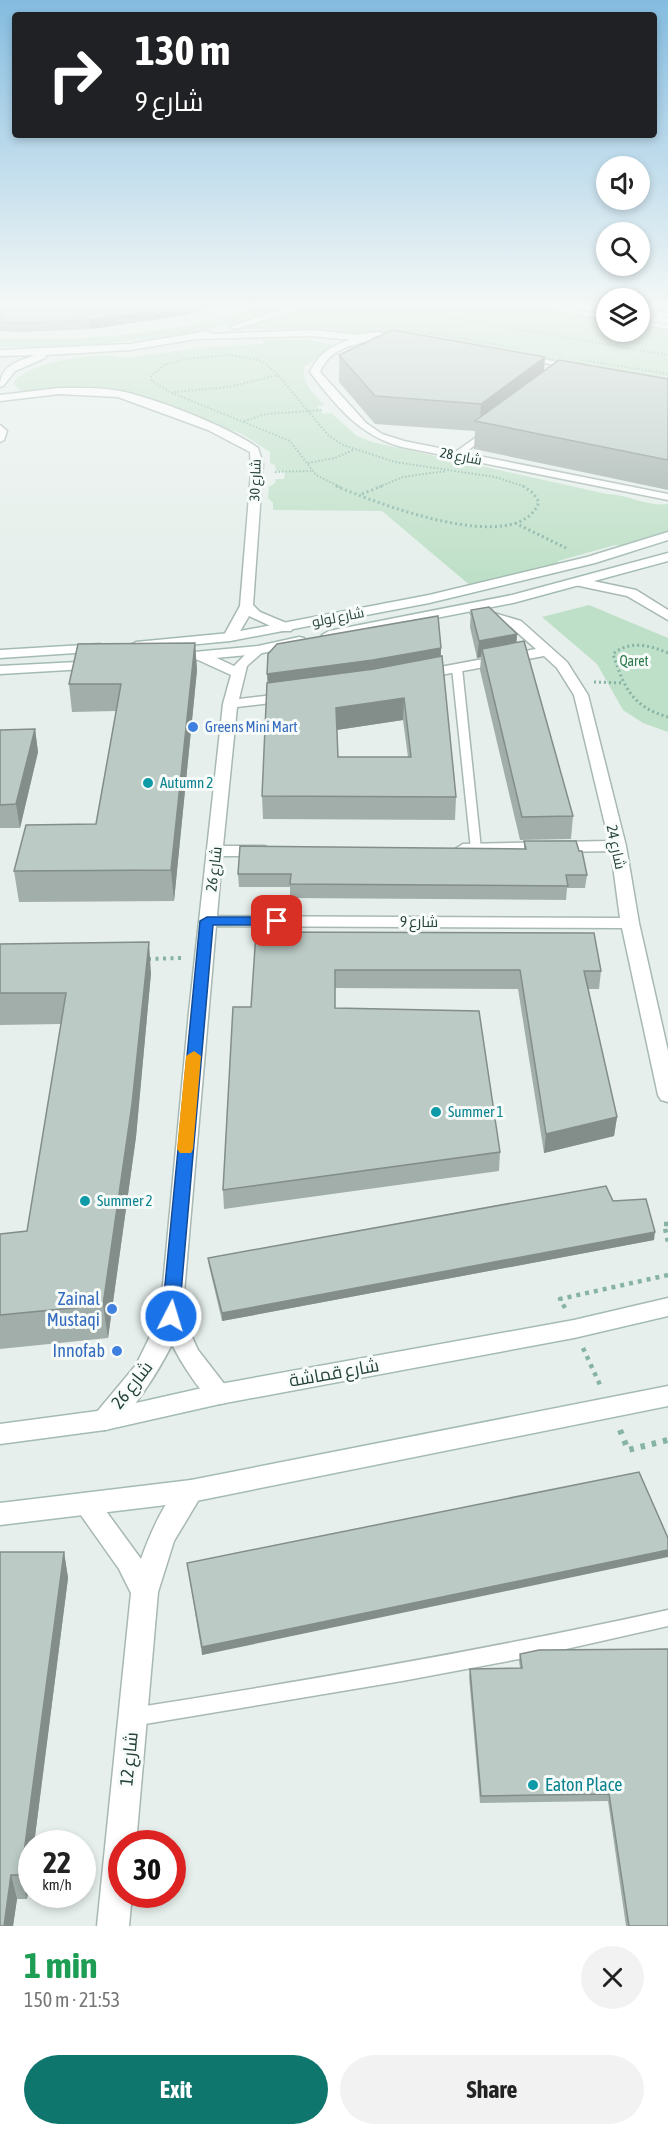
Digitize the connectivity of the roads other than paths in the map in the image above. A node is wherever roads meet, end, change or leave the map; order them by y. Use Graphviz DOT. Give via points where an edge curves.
graph roads {
  1 [pos="19,394"];
  2 [pos="109,394"];
  3 [pos="334,394"];
  4 [pos="0,398"];
  5 [pos="0,427"];
  6 [pos="494,427"];
  7 [pos="0,440"];
  8 [pos="457,455"];
  9 [pos="668,496"];
  10 [pos="668,536"];
  11 [pos="668,556"];
  12 [pos="625,569"];
  13 [pos="579,582"];
  14 [pos="631,593"];
  15 [pos="513,599"];
  16 [pos="246,606"];
  17 [pos="460,609"];
  18 [pos="668,616"];
  19 [pos="516,624"];
  20 [pos="286,628"];
  21 [pos="230,637"];
  22 [pos="258,650"];
  23 [pos="547,651"];
  24 [pos="0,654"];
  25 [pos="201,656"];
  26 [pos="155,660"];
  27 [pos="110,664"];
  28 [pos="457,668"];
  29 [pos="0,670"];
  30 [pos="238,673"];
  31 [pos="405,678"];
  32 [pos="308,694"];
  33 [pos="230,704"];
  34 [pos="618,846"];
  35 [pos="452,849"];
  36 [pos="476,849"];
  37 [pos="287,850"];
  38 [pos="216,851"];
  39 [pos="207,921"];
  40 [pos="630,923"];
  41 [pos="668,1095"];
  42 [pos="668,1307"];
  43 [pos="171,1316"];
  44 [pos="219,1394"];
  45 [pos="668,1396"];
  46 [pos="105,1420"];
  47 [pos="0,1434"];
  48 [pos="191,1491"];
  49 [pos="86,1504"];
  50 [pos="0,1514"];
  51 [pos="146,1592"];
  52 [pos="668,1618"];
  53 [pos="133,1717"];
  54 [pos="113,1926"];
  1 -- 4 [label="street, شارع 30"];
  2 -- 16 [label="street, شارع 30" via="129,397 244,442 256,454"];
  3 -- 8 [label="street, شارع 28" via="362,425 378,436"];
  5 -- 7 [label="lane"];
  6 -- 8 [label="lane"];
  8 -- 9 [label="street, شارع 28"];
  10 -- 20 [label="street, شارع لولو" via="591,561"];
  11 -- 12 [label="street, شارع لولو"];
  12 -- 13 [label="street, شارع لولو"];
  12 -- 14 [label="street" via="624,581"];
  13 -- 14 [label="street"];
  13 -- 15 [label="street, شارع لولو"];
  14 -- 18 [label="street"];
  15 -- 17 [label="street, شارع لولو"];
  15 -- 19 [label="street"];
  16 -- 20 [label="street" via="255,615"];
  16 -- 21 [label="street, شارع 30"];
  17 -- 19 [label="street, شارع 24"];
  17 -- 22 [label="street, شارع لولو"];
  19 -- 23 [label="street, شارع 24"];
  20 -- 21 [label="street, شارع لولو"];
  21 -- 24 [label="street, شارع لولو"];
  22 -- 25 [label="street, شارع لولو"];
  22 -- 30 [label="street, شارع 26" via="241,664"];
  23 -- 28 [label="street"];
  23 -- 34 [label="street, شارع 24" via="562,665 580,695"];
  25 -- 26 [label="street, شارع لولو"];
  25 -- 30 [label="street"];
  27 -- 29 [label="street"];
  28 -- 31 [label="street"];
  28 -- 36 [label="lane"];
  30 -- 33 [label="street, شارع 26"];
  32 -- 33 [label="street"];
  33 -- 38 [label="street, شارع 26"];
  34 -- 36 [label="street"];
  34 -- 40 [label="street, شارع 24"];
  35 -- 36 [label="street"];
  37 -- 38 [label="street"];
  38 -- 39 [label="street, شارع 26"];
  39 -- 40 [label="street, شارع 9"];
  39 -- 43 [label="street, شارع 26"];
  40 -- 41 [label="street, شارع 24"];
  42 -- 44 [label="street, شارع قماشة" via="574,1329"];
  43 -- 44 [label="street, شارع 26" via="189,1356"];
  43 -- 46 [label="street, شارع 26" via="147,1370"];
  44 -- 46 [label="street, شارع قماشة"];
  45 -- 48 [label="street"];
  46 -- 47 [label="street, شارع قماشة"];
  48 -- 49 [label="street"];
  48 -- 51 [label="street, شارع 12" via="169,1521 154,1555"];
  49 -- 50 [label="street"];
  49 -- 51 [label="street"];
  51 -- 53 [label="street, شارع 12"];
  52 -- 53 [label="lane" via="360,1682"];
  53 -- 54 [label="street, شارع 12"];
}
